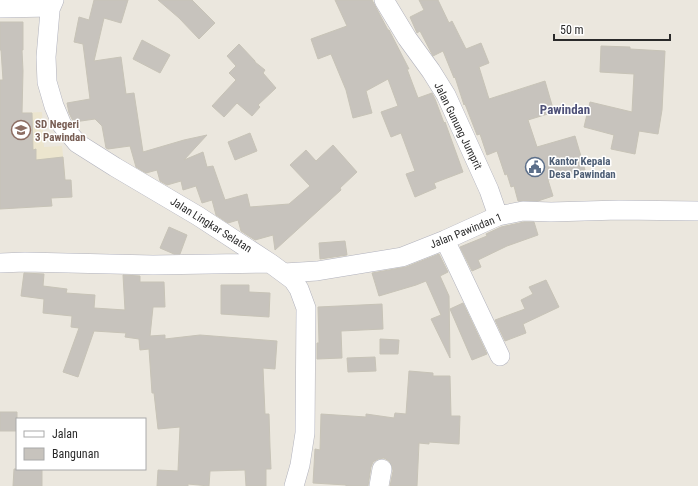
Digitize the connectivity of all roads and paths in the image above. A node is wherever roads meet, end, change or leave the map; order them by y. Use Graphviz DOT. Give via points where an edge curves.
graph roads {
  1 [pos="384,0"];
  2 [pos="52,2"];
  3 [pos="0,8"];
  4 [pos="698,211"];
  5 [pos="498,216"];
  6 [pos="445,240"];
  7 [pos="0,263"];
  8 [pos="277,268"];
  9 [pos="500,356"];
  10 [pos="294,486"];
  1 -- 5 [label="street, Jalan Gunung Jumprit" via="446,95"];
  2 -- 3 [label="street"];
  2 -- 8 [label="street, Jalan Lingkar Selatan" via="46,57 47,82 62,124 77,143 204,220"];
  4 -- 5 [label="street, Jalan Pawindan 1" via="523,211"];
  5 -- 6 [label="street, Jalan Pawindan 1"];
  6 -- 8 [label="street, Jalan Pawindan 1" via="402,256 356,265 317,271"];
  6 -- 9 [label="street"];
  7 -- 8 [label="street, Jalan Pawindan 1"];
  8 -- 10 [label="street, Jalan Lingkar Selatan" via="293,280 306,308 305,434"];
}
